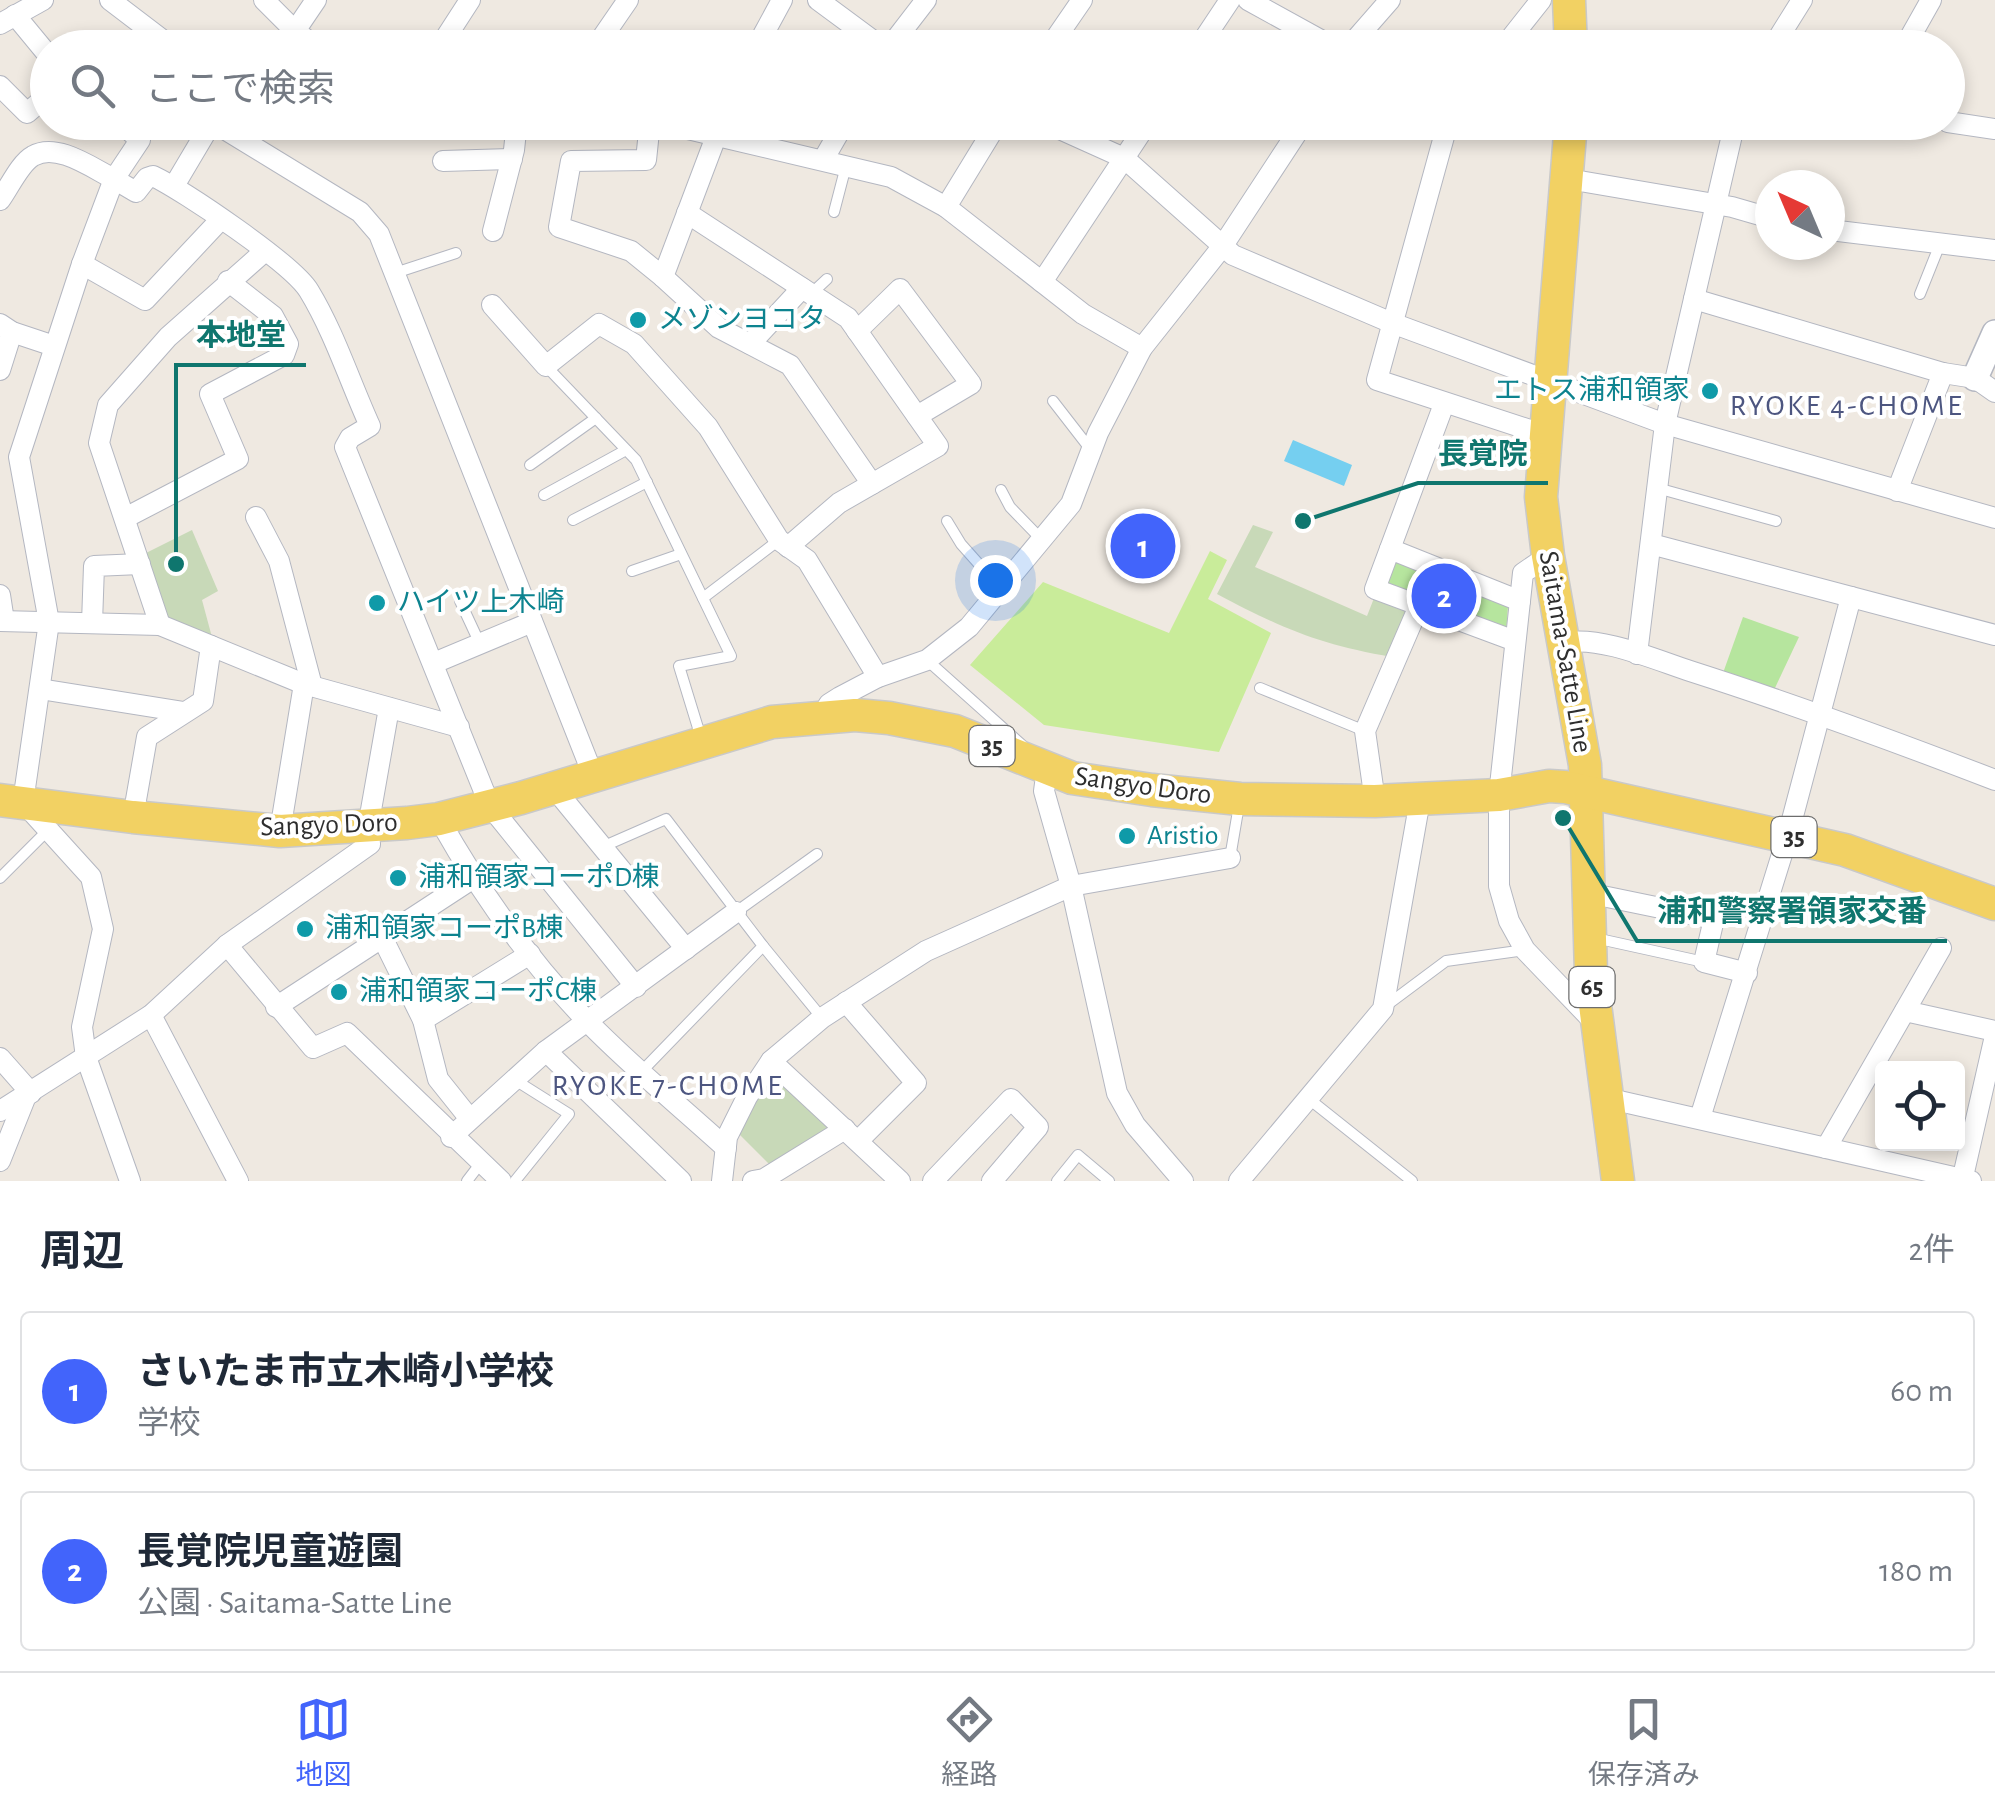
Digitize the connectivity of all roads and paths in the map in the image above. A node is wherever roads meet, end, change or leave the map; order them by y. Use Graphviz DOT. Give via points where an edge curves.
graph roads {
  1 [pos="43,0"];
  2 [pos="110,0"];
  3 [pos="264,0"];
  4 [pos="316,0"];
  5 [pos="470,0"];
  6 [pos="628,0"];
  7 [pos="782,0"];
  8 [pos="818,0"];
  9 [pos="926,0"];
  10 [pos="1082,0"];
  11 [pos="1230,0"];
  12 [pos="1248,0"];
  13 [pos="1390,0"];
  14 [pos="1802,0"];
  15 [pos="1931,0"];
  16 [pos="1559,2"];
  17 [pos="12,13"];
  18 [pos="149,30"];
  19 [pos="295,30"];
  20 [pos="297,30"];
  21 [pos="450,30"];
  22 [pos="607,30"];
  23 [pos="766,30"];
  24 [pos="860,30"];
  25 [pos="901,30"];
  26 [pos="1061,30"];
  27 [pos="1210,30"];
  28 [pos="1303,30"];
  29 [pos="1364,30"];
  30 [pos="1525,30"];
  31 [pos="1566,30"];
  32 [pos="1783,30"];
  33 [pos="1914,30"];
  34 [pos="30,34"];
  35 [pos="0,86"];
  36 [pos="30,111"];
  37 [pos="1965,124"];
  38 [pos="1995,128"];
  39 [pos="140,140"];
  40 [pos="201,140"];
  41 [pos="242,140"];
  42 [pos="515,140"];
  43 [pos="648,140"];
  44 [pos="710,140"];
  45 [pos="750,140"];
  46 [pos="835,140"];
  47 [pos="987,140"];
  48 [pos="1084,140"];
  49 [pos="1136,140"];
  50 [pos="1292,140"];
  51 [pos="1443,140"];
  52 [pos="1570,140"];
  53 [pos="1731,140"];
  54 [pos="1124,158"];
  55 [pos="512,159"];
  56 [pos="823,160"];
  57 [pos="443,161"];
  58 [pos="846,166"];
  59 [pos="114,179"];
  60 [pos="1568,179"];
  61 [pos="174,186"];
  62 [pos="0,200"];
  63 [pos="1716,204"];
  64 [pos="946,207"];
  65 [pos="834,212"];
  66 [pos="687,213"];
  67 [pos="1755,214"];
  68 [pos="221,219"];
  69 [pos="493,231"];
  70 [pos="1845,232"];
  71 [pos="1940,244"];
  72 [pos="1222,247"];
  73 [pos="1995,250"];
  74 [pos="265,251"];
  75 [pos="456,252"];
  76 [pos="82,264"];
  77 [pos="395,273"];
  78 [pos="662,277"];
  79 [pos="826,279"];
  80 [pos="228,281"];
  81 [pos="1042,282"];
  82 [pos="806,291"];
  83 [pos="1920,294"];
  84 [pos="1694,299"];
  85 [pos="492,304"];
  86 [pos="1392,323"];
  87 [pos="6,328"];
  88 [pos="857,331"];
  89 [pos="1995,332"];
  90 [pos="750,344"];
  91 [pos="54,346"];
  92 [pos="1142,348"];
  93 [pos="546,366"];
  94 [pos="0,370"];
  95 [pos="1943,372"];
  96 [pos="1548,382"];
  97 [pos="1985,385"];
  98 [pos="1053,401"];
  99 [pos="1444,404"];
  100 [pos="917,416"];
  101 [pos="596,418"];
  102 [pos="1665,424"];
  103 [pos="1545,435"];
  104 [pos="626,450"];
  105 [pos="1092,450"];
  106 [pos="530,465"];
  107 [pos="646,482"];
  108 [pos="872,484"];
  109 [pos="1658,488"];
  110 [pos="1002,490"];
  111 [pos="1896,491"];
  112 [pos="544,496"];
  113 [pos="256,517"];
  114 [pos="126,518"];
  115 [pos="1995,518"];
  116 [pos="573,520"];
  117 [pos="947,521"];
  118 [pos="1776,521"];
  119 [pos="1042,540"];
  120 [pos="784,543"];
  121 [pos="1650,544"];
  122 [pos="1390,549"];
  123 [pos="681,554"];
  124 [pos="1548,556"];
  125 [pos="140,564"];
  126 [pos="632,571"];
  127 [pos="1000,589"];
  128 [pos="0,595"];
  129 [pos="1851,597"];
  130 [pos="703,598"];
  131 [pos="460,601"];
  132 [pos="1520,601"];
  133 [pos="1418,606"];
  134 [pos="2,621"];
  135 [pos="49,622"];
  136 [pos="532,622"];
  137 [pos="92,623"];
  138 [pos="160,625"];
  139 [pos="1995,635"];
  140 [pos="1515,641"];
  141 [pos="1564,643"];
  142 [pos="480,644"];
  143 [pos="211,646"];
  144 [pos="1637,654"];
  145 [pos="927,660"];
  146 [pos="434,663"];
  147 [pos="878,677"];
  148 [pos="308,685"];
  149 [pos="1260,688"];
  150 [pos="40,689"];
  151 [pos="389,708"];
  152 [pos="184,712"];
  153 [pos="1821,714"];
  154 [pos="822,716"];
  155 [pos="458,726"];
  156 [pos="1365,731"];
  157 [pos="702,742"];
  158 [pos="1036,764"];
  159 [pos="593,775"];
  160 [pos="1995,780"];
  161 [pos="554,788"];
  162 [pos="1587,791"];
  163 [pos="1500,795"];
  164 [pos="7,799"];
  165 [pos="1240,799"];
  166 [pos="1420,800"];
  167 [pos="1375,801"];
  168 [pos="490,806"];
  169 [pos="133,817"];
  170 [pos="438,819"];
  171 [pos="368,826"];
  172 [pos="48,830"];
  173 [pos="280,831"];
  174 [pos="1788,835"];
  175 [pos="602,847"];
  176 [pos="817,854"];
  177 [pos="1230,858"];
  178 [pos="0,878"];
  179 [pos="472,879"];
  180 [pos="1070,886"];
  181 [pos="1588,893"];
  182 [pos="1995,904"];
  183 [pos="736,912"];
  184 [pos="382,937"];
  185 [pos="1589,937"];
  186 [pos="227,945"];
  187 [pos="762,946"];
  188 [pos="1941,948"];
  189 [pos="686,949"];
  190 [pos="1525,950"];
  191 [pos="530,954"];
  192 [pos="1704,962"];
  193 [pos="1746,973"];
  194 [pos="636,987"];
  195 [pos="846,1002"];
  196 [pos="276,1007"];
  197 [pos="1383,1009"];
  198 [pos="1905,1011"];
  199 [pos="151,1015"];
  200 [pos="822,1018"];
  201 [pos="423,1020"];
  202 [pos="589,1022"];
  203 [pos="1596,1024"];
  204 [pos="1995,1033"];
  205 [pos="546,1051"];
  206 [pos="86,1057"];
  207 [pos="0,1058"];
  208 [pos="771,1061"];
  209 [pos="642,1071"];
  210 [pos="514,1080"];
  211 [pos="28,1095"];
  212 [pos="1606,1098"];
  213 [pos="1309,1100"];
  214 [pos="0,1111"];
  215 [pos="1700,1118"];
  216 [pos="470,1119"];
  217 [pos="851,1135"];
  218 [pos="451,1137"];
  219 [pos="726,1148"];
  220 [pos="1826,1148"];
  221 [pos="0,1161"];
  222 [pos="474,1173"];
  223 [pos="1965,1180"];
  224 [pos="130,1181"];
  225 [pos="238,1181"];
  226 [pos="501,1181"];
  227 [pos="515,1181"];
  228 [pos="682,1181"];
  229 [pos="722,1181"];
  230 [pos="754,1181"];
  231 [pos="900,1181"];
  232 [pos="933,1181"];
  233 [pos="992,1181"];
  234 [pos="1057,1181"];
  235 [pos="1110,1181"];
  236 [pos="1183,1181"];
  237 [pos="1240,1181"];
  238 [pos="1412,1181"];
  239 [pos="1618,1181"];
  1 -- 17 [label="street"];
  2 -- 18 [label="street"];
  3 -- 19 [label="street"];
  4 -- 20 [label="street"];
  5 -- 21 [label="street"];
  6 -- 22 [label="street"];
  7 -- 23 [label="street"];
  8 -- 24 [label="street"];
  9 -- 25 [label="street"];
  10 -- 26 [label="street"];
  11 -- 27 [label="street"];
  12 -- 28 [label="street"];
  13 -- 29 [label="street"];
  14 -- 32 [label="street"];
  15 -- 33 [label="street"];
  16 -- 30 [label="street"];
  16 -- 31 [label="main road"];
  17 -- 34 [label="street"];
  35 -- 36 [label="street"];
  37 -- 38 [label="street"];
  39 -- 59 [label="street"];
  40 -- 61 [label="street"];
  41 -- 77 [label="street" via="360,212"];
  42 -- 55 [label="street"];
  43 -- 78 [label="street" via="646,160 571,161 559,227 632,251"];
  44 -- 66 [label="street"];
  45 -- 56 [label="street"];
  46 -- 56 [label="street"];
  47 -- 64 [label="street"];
  48 -- 54 [label="street"];
  49 -- 54 [label="street"];
  50 -- 72 [label="street"];
  51 -- 86 [label="street"];
  52 -- 60 [label="main road, Saitama-Satte Line / 65"];
  53 -- 63 [label="street"];
  54 -- 72 [label="street"];
  54 -- 81 [label="street"];
  55 -- 57 [label="street"];
  55 -- 69 [label="street"];
  56 -- 58 [label="street"];
  58 -- 64 [label="street" via="891,177"];
  58 -- 65 [label="lane"];
  59 -- 61 [label="street" via="136,192 153,176"];
  59 -- 62 [label="street" via="48,151 30,156"];
  59 -- 76 [label="street"];
  60 -- 63 [label="street"];
  60 -- 96 [label="main road, Saitama-Satte Line / 65"];
  61 -- 68 [label="street"];
  63 -- 67 [label="street"];
  63 -- 84 [label="street"];
  64 -- 81 [label="street"];
  66 -- 78 [label="street"];
  66 -- 82 [label="street"];
  68 -- 74 [label="street"];
  68 -- 76 [label="street" via="145,300"];
  70 -- 71 [label="street"];
  71 -- 73 [label="street"];
  71 -- 83 [label="lane"];
  72 -- 86 [label="street"];
  72 -- 92 [label="street"];
  74 -- 80 [label="street"];
  74 -- 146 [label="street" via="308,288 370,426 345,447"];
  75 -- 77 [label="lane"];
  76 -- 91 [label="street"];
  77 -- 136 [label="street"];
  78 -- 90 [label="street" via="720,328"];
  79 -- 82 [label="lane"];
  80 -- 114 [label="street" via="108,405 99,444"];
  80 -- 114 [label="street" via="273,316 288,344 284,355 210,394 238,459"];
  81 -- 92 [label="street"];
  82 -- 88 [label="street"];
  82 -- 90 [label="street"];
  84 -- 95 [label="street"];
  84 -- 102 [label="street"];
  85 -- 93 [label="street"];
  86 -- 96 [label="street"];
  86 -- 99 [label="street" via="1377,380"];
  87 -- 91 [label="street"];
  87 -- 94 [label="street"];
  88 -- 100 [label="street"];
  88 -- 100 [label="street" via="900,289 970,384"];
  89 -- 97 [label="street"];
  90 -- 108 [label="street" via="790,365"];
  91 -- 135 [label="street" via="19,457"];
  92 -- 105 [label="street"];
  93 -- 101 [label="lane"];
  93 -- 120 [label="street" via="600,324 634,344 708,427"];
  95 -- 97 [label="street"];
  95 -- 111 [label="street"];
  96 -- 102 [label="street"];
  96 -- 103 [label="main road, Saitama-Satte Line / 65"];
  98 -- 105 [label="lane"];
  99 -- 103 [label="street"];
  99 -- 122 [label="street"];
  100 -- 108 [label="street" via="938,446"];
  101 -- 104 [label="lane"];
  101 -- 106 [label="lane"];
  102 -- 109 [label="street"];
  102 -- 111 [label="street"];
  103 -- 124 [label="main road, Saitama-Satte Line / 65" via="1541,496"];
  104 -- 107 [label="lane"];
  104 -- 112 [label="lane"];
  105 -- 119 [label="street" via="1071,504"];
  107 -- 116 [label="lane"];
  107 -- 123 [label="lane"];
  108 -- 120 [label="street"];
  109 -- 118 [label="lane"];
  109 -- 121 [label="street"];
  110 -- 119 [label="lane"];
  111 -- 115 [label="street"];
  113 -- 148 [label="street" via="278,561"];
  114 -- 125 [label="street"];
  117 -- 127 [label="lane"];
  119 -- 127 [label="street"];
  120 -- 130 [label="lane"];
  120 -- 147 [label="street" via="807,560"];
  121 -- 129 [label="street"];
  121 -- 144 [label="street"];
  122 -- 132 [label="street"];
  122 -- 133 [label="street" via="1375,589"];
  123 -- 126 [label="lane"];
  123 -- 130 [label="lane"];
  124 -- 132 [label="street" via="1523,572"];
  124 -- 141 [label="main road, Saitama-Satte Line / 65"];
  125 -- 137 [label="street" via="94,566"];
  125 -- 138 [label="street"];
  127 -- 145 [label="street" via="969,628"];
  128 -- 134 [label="street"];
  129 -- 139 [label="street"];
  129 -- 153 [label="street"];
  130 -- 157 [label="lane" via="731,656 679,666"];
  131 -- 142 [label="lane"];
  132 -- 140 [label="street"];
  133 -- 140 [label="street"];
  133 -- 156 [label="street"];
  134 -- 135 [label="street"];
  135 -- 137 [label="street"];
  135 -- 150 [label="street"];
  136 -- 142 [label="street"];
  136 -- 159 [label="street"];
  137 -- 138 [label="street"];
  138 -- 143 [label="street"];
  140 -- 163 [label="street"];
  141 -- 144 [label="street" via="1578,640"];
  141 -- 162 [label="main road, Saitama-Satte Line / 65"];
  142 -- 146 [label="street"];
  143 -- 148 [label="street"];
  143 -- 152 [label="street" via="203,701"];
  144 -- 153 [label="street"];
  145 -- 147 [label="street"];
  145 -- 158 [label="lane" via="1022,742"];
  146 -- 155 [label="street"];
  147 -- 154 [label="street" via="829,704"];
  148 -- 151 [label="street"];
  148 -- 173 [label="street"];
  149 -- 156 [label="lane"];
  150 -- 152 [label="street"];
  150 -- 164 [label="street"];
  151 -- 155 [label="street"];
  151 -- 171 [label="street"];
  152 -- 169 [label="street" via="146,737"];
  153 -- 160 [label="street"];
  153 -- 174 [label="street"];
  154 -- 157 [label="main road, Sangyo Doro / 35"];
  154 -- 158 [label="main road, Sangyo Doro / 35" via="921,723"];
  155 -- 168 [label="street"];
  156 -- 167 [label="street"];
  157 -- 159 [label="main road, Sangyo Doro / 35"];
  158 -- 165 [label="main road, Sangyo Doro / 35" via="1094,782"];
  158 -- 180 [label="street"];
  159 -- 161 [label="main road, Sangyo Doro / 35"];
  161 -- 168 [label="main road, Sangyo Doro / 35"];
  161 -- 175 [label="street"];
  162 -- 163 [label="main road, Sangyo Doro / 35" via="1549,786"];
  162 -- 174 [label="main road, Sangyo Doro / 35"];
  162 -- 181 [label="main road, Saitama-Satte Line / 65"];
  163 -- 166 [label="main road, Sangyo Doro / 35"];
  163 -- 190 [label="street" via="1499,886"];
  164 -- 169 [label="main road, Sangyo Doro / 35"];
  164 -- 172 [label="street"];
  165 -- 167 [label="main road, Sangyo Doro / 35"];
  165 -- 177 [label="lane"];
  166 -- 167 [label="main road, Sangyo Doro / 35"];
  166 -- 197 [label="street"];
  168 -- 170 [label="main road, Sangyo Doro / 35"];
  168 -- 194 [label="street"];
  169 -- 173 [label="main road, Sangyo Doro / 35"];
  170 -- 171 [label="main road, Sangyo Doro / 35"];
  170 -- 179 [label="street"];
  171 -- 173 [label="main road, Sangyo Doro / 35"];
  171 -- 186 [label="street" via="370,844"];
  172 -- 178 [label="lane"];
  172 -- 206 [label="street" via="92,877 103,929 82,1027"];
  174 -- 182 [label="main road, Sangyo Doro / 35"];
  174 -- 193 [label="street"];
  175 -- 183 [label="lane" via="666,819"];
  175 -- 189 [label="street"];
  176 -- 183 [label="lane"];
  177 -- 180 [label="street"];
  179 -- 184 [label="street"];
  179 -- 191 [label="street"];
  180 -- 195 [label="street" via="926,951"];
  180 -- 236 [label="street" via="1117,1092"];
  181 -- 185 [label="main road, Saitama-Satte Line / 65"];
  181 -- 192 [label="street" via="1714,919"];
  183 -- 187 [label="lane"];
  183 -- 189 [label="street"];
  184 -- 196 [label="street"];
  184 -- 201 [label="street"];
  185 -- 192 [label="lane"];
  185 -- 203 [label="main road, Saitama-Satte Line / 65"];
  186 -- 196 [label="street"];
  186 -- 199 [label="street"];
  187 -- 200 [label="lane"];
  187 -- 209 [label="lane"];
  188 -- 198 [label="street"];
  189 -- 194 [label="street"];
  190 -- 197 [label="lane" via="1446,961"];
  190 -- 203 [label="street"];
  191 -- 201 [label="street"];
  191 -- 202 [label="street"];
  192 -- 193 [label="street"];
  193 -- 215 [label="street"];
  194 -- 202 [label="street"];
  195 -- 200 [label="street"];
  195 -- 217 [label="street" via="916,1083"];
  196 -- 218 [label="street" via="314,1048 347,1033"];
  197 -- 213 [label="street"];
  198 -- 204 [label="street"];
  198 -- 220 [label="street"];
  199 -- 206 [label="street"];
  199 -- 225 [label="street"];
  200 -- 208 [label="street"];
  201 -- 216 [label="street" via="438,1079"];
  202 -- 205 [label="street"];
  202 -- 209 [label="street"];
  203 -- 212 [label="main road, Saitama-Satte Line / 65"];
  204 -- 223 [label="street"];
  205 -- 210 [label="street"];
  205 -- 228 [label="street"];
  206 -- 211 [label="street"];
  206 -- 224 [label="street"];
  207 -- 211 [label="street"];
  208 -- 217 [label="street"];
  208 -- 219 [label="street"];
  209 -- 219 [label="street"];
  210 -- 216 [label="street"];
  210 -- 227 [label="lane" via="569,1114"];
  211 -- 214 [label="street"];
  211 -- 221 [label="street"];
  212 -- 215 [label="street"];
  212 -- 239 [label="main road, Saitama-Satte Line / 65"];
  213 -- 237 [label="street"];
  213 -- 238 [label="lane"];
  215 -- 220 [label="street"];
  216 -- 218 [label="street"];
  217 -- 230 [label="street"];
  217 -- 231 [label="street"];
  218 -- 222 [label="street"];
  219 -- 229 [label="street"];
  220 -- 223 [label="street"];
  222 -- 226 [label="street"];
  232 -- 233 [label="street" via="1011,1100 1038,1127"];
  234 -- 235 [label="lane" via="1078,1154"];
}
